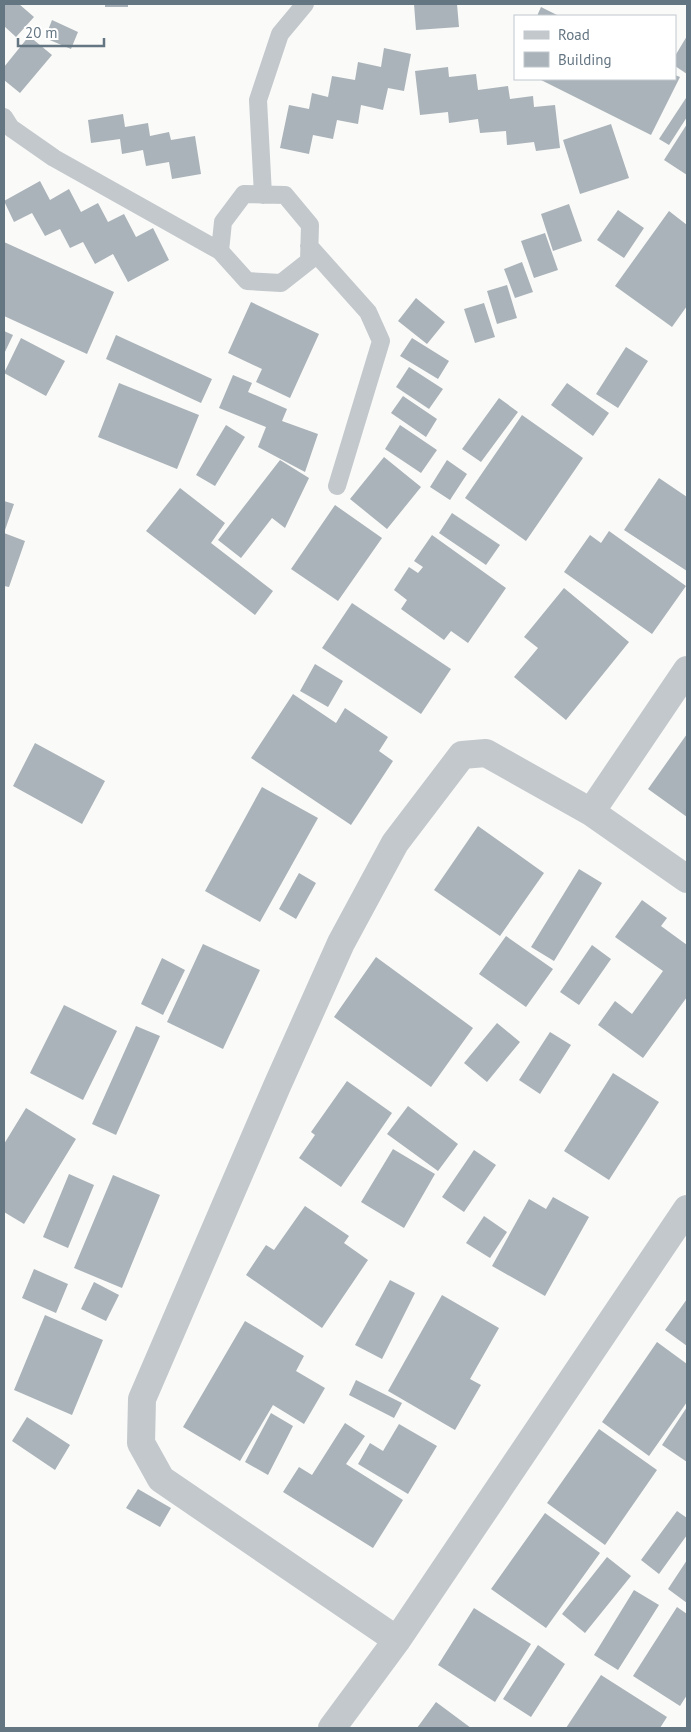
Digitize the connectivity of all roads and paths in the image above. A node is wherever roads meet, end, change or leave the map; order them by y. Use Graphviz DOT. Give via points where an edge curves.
graph roads {
  1 [pos="305,4"];
  2 [pos="4,117"];
  3 [pos="263,195"];
  4 [pos="309,246"];
  5 [pos="220,251"];
  6 [pos="337,486"];
  7 [pos="687,670"];
  8 [pos="591,812"];
  9 [pos="687,879"];
  10 [pos="687,1208"];
  11 [pos="397,1640"];
  12 [pos="332,1728"];
  1 -- 3 [label="lane" via="280,34 258,100"];
  2 -- 5 [label="lane" via="11,128 54,158"];
  3 -- 4 [label="lane" via="285,195 310,226"];
  3 -- 5 [label="lane" via="244,194 222,222"];
  4 -- 5 [label="lane" via="309,261 280,283 247,281"];
  4 -- 6 [label="lane" via="368,312 381,341"];
  7 -- 8 [label="street"];
  8 -- 9 [label="street"];
  8 -- 11 [label="street" via="486,753 462,756 445,777 395,843 341,943 142,1398 141,1443 161,1479"];
  10 -- 11 [label="street"];
  11 -- 12 [label="street"];
}
